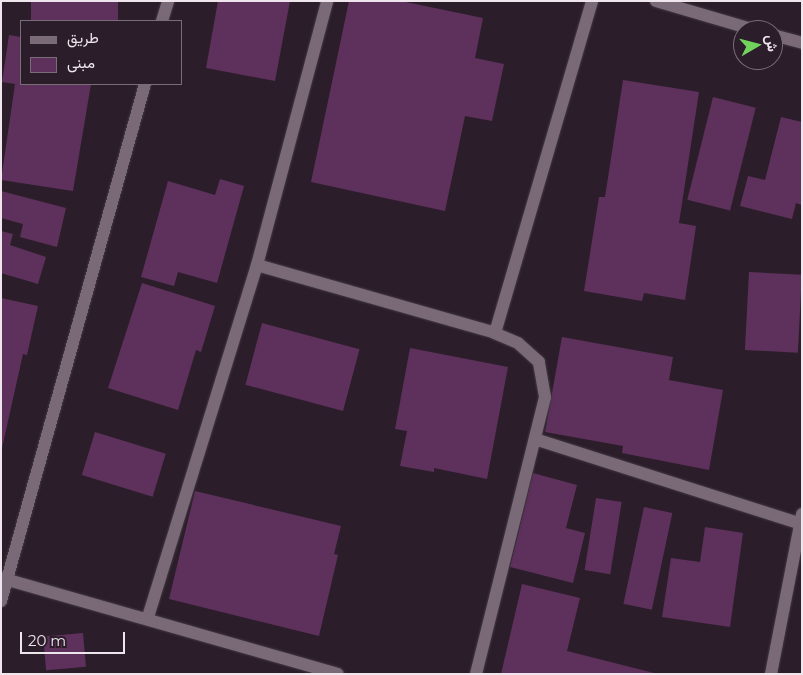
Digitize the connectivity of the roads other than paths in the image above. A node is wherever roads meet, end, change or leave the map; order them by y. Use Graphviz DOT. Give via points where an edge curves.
graph roads {
  1 [pos="168,1"];
  2 [pos="327,1"];
  3 [pos="592,1"];
  4 [pos="656,1"];
  5 [pos="162,20"];
  6 [pos="733,24"];
  7 [pos="783,38"];
  8 [pos="802,44"];
  9 [pos="145,85"];
  10 [pos="257,265"];
  11 [pos="495,333"];
  12 [pos="535,439"];
  13 [pos="801,519"];
  14 [pos="5,579"];
  15 [pos="1,601"];
  16 [pos="148,617"];
  17 [pos="338,674"];
  18 [pos="476,674"];
  19 [pos="772,674"];
  1 -- 5 [label="street"];
  2 -- 10 [label="street"];
  3 -- 11 [label="street"];
  4 -- 6 [label="street"];
  7 -- 8 [label="street"];
  9 -- 14 [label="street"];
  10 -- 11 [label="street"];
  10 -- 16 [label="street"];
  11 -- 12 [label="street" via="518,343 539,362 545,397"];
  12 -- 13 [label="street"];
  12 -- 18 [label="street"];
  13 -- 19 [label="street"];
  14 -- 15 [label="street"];
  14 -- 16 [label="street"];
  16 -- 17 [label="street"];
}
